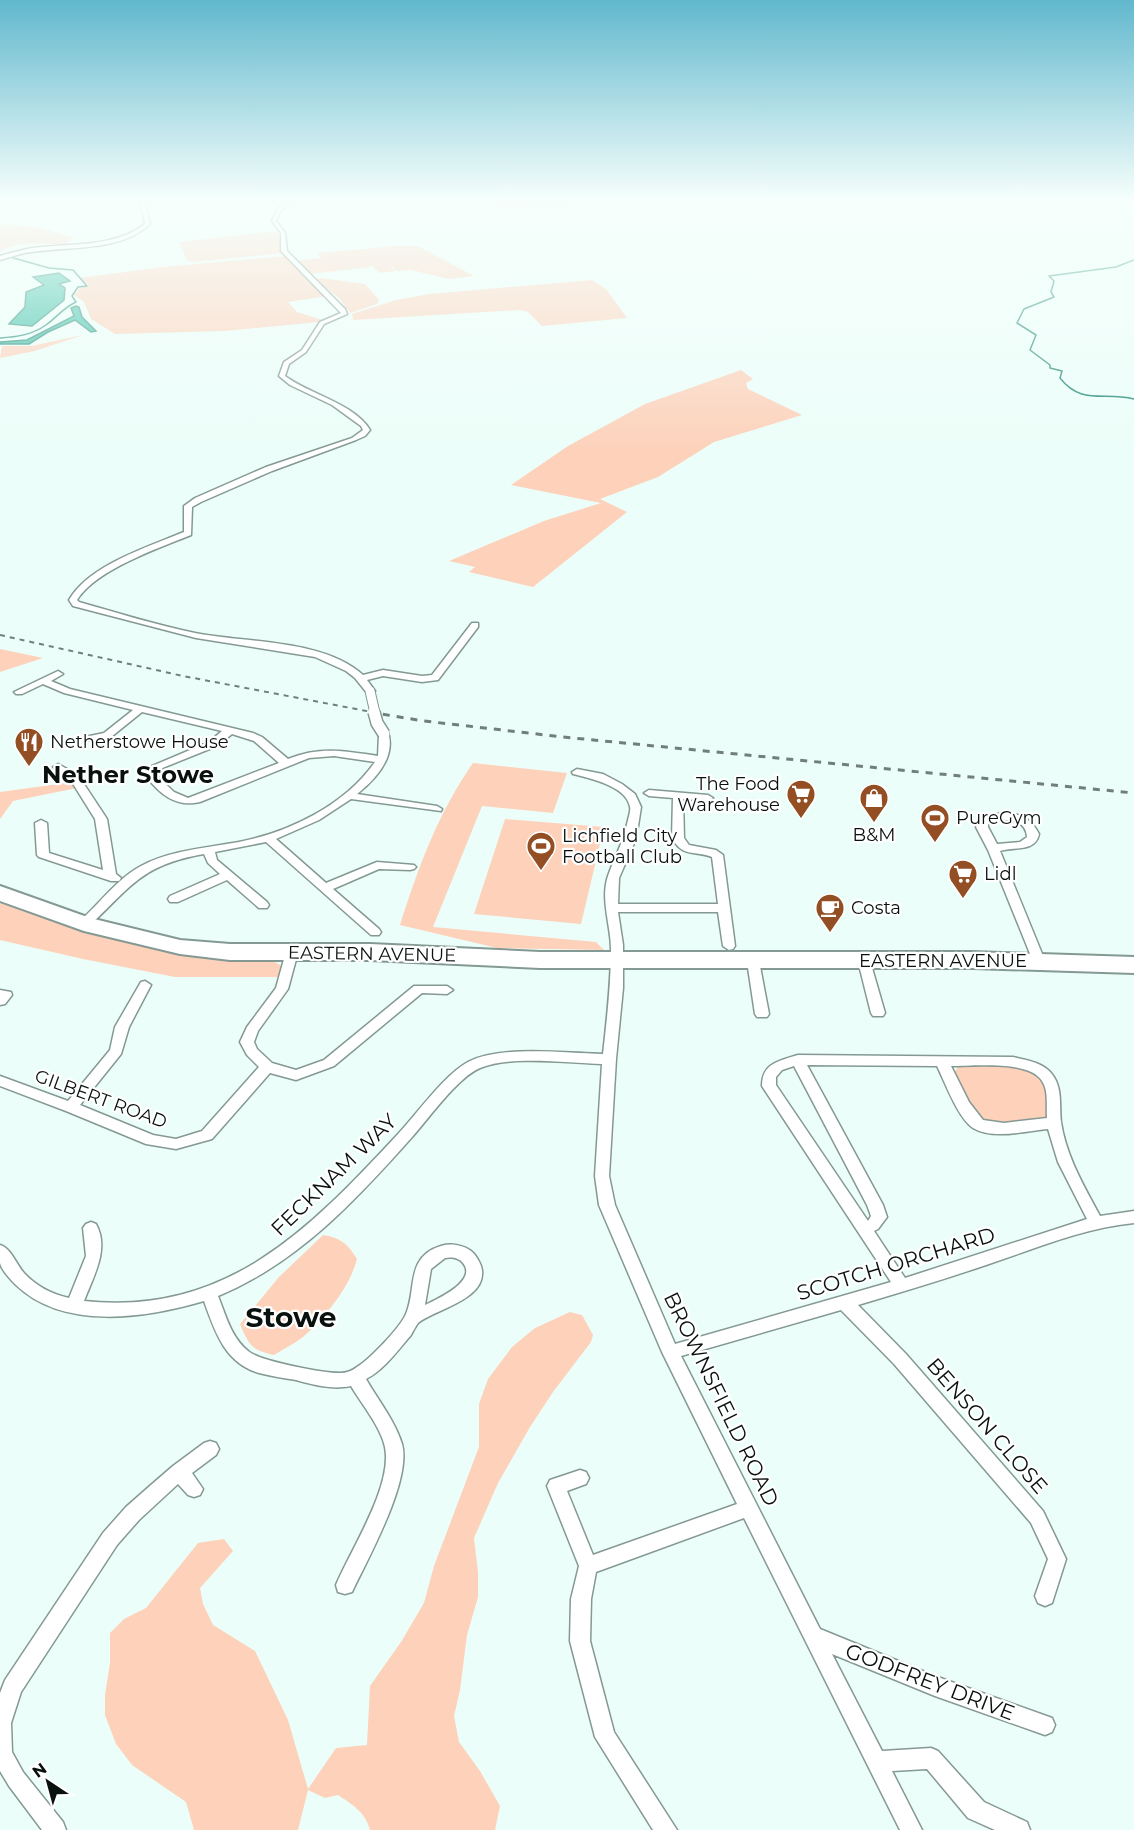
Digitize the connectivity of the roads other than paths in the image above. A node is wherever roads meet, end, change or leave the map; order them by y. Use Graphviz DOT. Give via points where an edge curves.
graph roads {
  1 [pos="317,283"];
  2 [pos="475,625"];
  3 [pos="58,674"];
  4 [pos="362,678"];
  5 [pos="43,681"];
  6 [pos="19,692"];
  7 [pos="140,709"];
  8 [pos="230,730"];
  9 [pos="88,739"];
  10 [pos="382,760"];
  11 [pos="286,763"];
  12 [pos="58,767"];
  13 [pos="578,772"];
  14 [pos="649,793"];
  15 [pos="350,796"];
  16 [pos="678,796"];
  17 [pos="708,798"];
  18 [pos="437,809"];
  19 [pos="41,823"];
  20 [pos="268,838"];
  21 [pos="209,850"];
  22 [pos="994,850"];
  23 [pos="410,867"];
  24 [pos="227,875"];
  25 [pos="110,876"];
  26 [pos="124,881"];
  27 [pos="326,888"];
  28 [pos="0,893"];
  29 [pos="174,899"];
  30 [pos="263,905"];
  31 [pos="612,908"];
  32 [pos="724,908"];
  33 [pos="84,924"];
  34 [pos="375,932"];
  35 [pos="729,945"];
  36 [pos="292,952"];
  37 [pos="616,960"];
  38 [pos="753,961"];
  39 [pos="864,961"];
  40 [pos="1039,962"];
  41 [pos="1134,964"];
  42 [pos="145,985"];
  43 [pos="447,990"];
  44 [pos="0,994"];
  45 [pos="0,1001"];
  46 [pos="878,1013"];
  47 [pos="762,1014"];
  48 [pos="609,1059"];
  49 [pos="798,1060"];
  50 [pos="942,1062"];
  51 [pos="267,1067"];
  52 [pos="0,1081"];
  53 [pos="71,1107"];
  54 [pos="1054,1123"];
  55 [pos="1134,1217"];
  56 [pos="1096,1222"];
  57 [pos="91,1228"];
  58 [pos="864,1228"];
  59 [pos="0,1251"];
  60 [pos="902,1286"];
  61 [pos="209,1294"];
  62 [pos="844,1302"];
  63 [pos="73,1307"];
  64 [pos="412,1319"];
  65 [pos="670,1352"];
  66 [pos="356,1378"];
  67 [pos="210,1449"];
  68 [pos="179,1472"];
  69 [pos="580,1478"];
  70 [pos="194,1489"];
  71 [pos="749,1508"];
  72 [pos="588,1566"];
  73 [pos="345,1585"];
  74 [pos="1045,1596"];
  75 [pos="816,1637"];
  76 [pos="1045,1725"];
  77 [pos="877,1762"];
  78 [pos="56,1830"];
  79 [pos="666,1830"];
  80 [pos="911,1830"];
  81 [pos="1018,1830"];
  1 -- 4 [label="street" via="344,314 322,323 304,351 286,363 282,376 334,404 367,430 354,439 268,469 198,500 188,506 188,533 124,561 81,588 73,600 153,626 307,653 352,669"];
  2 -- 4 [label="street" via="435,678 422,680 382,673"];
  3 -- 5 [label="street"];
  4 -- 10 [label="street, bridge" via="384,735"];
  5 -- 6 [label="street"];
  5 -- 7 [label="street"];
  7 -- 8 [label="street"];
  7 -- 9 [label="street" via="107,735"];
  8 -- 11 [label="street" via="258,739"];
  8 -- 11 [label="street" via="213,744 150,769 150,776 183,802"];
  10 -- 11 [label="street" via="320,753"];
  10 -- 15 [label="street"];
  12 -- 25 [label="street" via="74,777 101,819"];
  13 -- 31 [label="street, BROWNSFIELD ROAD" via="599,776 618,786 631,796 636,807 630,839 613,878"];
  14 -- 16 [label="street"];
  15 -- 18 [label="street"];
  15 -- 20 [label="street"];
  16 -- 17 [label="street"];
  16 -- 32 [label="street" via="680,843 688,850 717,855"];
  19 -- 25 [label="street" via="43,855"];
  20 -- 21 [label="street"];
  20 -- 27 [label="street"];
  21 -- 24 [label="street" via="212,861"];
  21 -- 26 [label="street" via="156,863"];
  22 -- 40 [label="street"];
  23 -- 27 [label="street" via="377,865"];
  24 -- 29 [label="street"];
  24 -- 30 [label="street"];
  25 -- 26 [label="street"];
  26 -- 33 [label="street"];
  27 -- 34 [label="street"];
  28 -- 33 [label="highway, EASTERN AVENUE"];
  31 -- 32 [label="street"];
  31 -- 37 [label="street, BROWNSFIELD ROAD"];
  32 -- 35 [label="street"];
  33 -- 36 [label="highway, EASTERN AVENUE" via="180,947"];
  36 -- 37 [label="highway, EASTERN AVENUE"];
  36 -- 51 [label="street" via="282,989 247,1042"];
  37 -- 38 [label="highway, EASTERN AVENUE"];
  37 -- 48 [label="street, BROWNSFIELD ROAD"];
  38 -- 39 [label="highway, EASTERN AVENUE"];
  38 -- 47 [label="street"];
  39 -- 40 [label="highway, EASTERN AVENUE"];
  39 -- 46 [label="street"];
  40 -- 41 [label="highway, EASTERN AVENUE"];
  42 -- 53 [label="street" via="122,1026 116,1051"];
  43 -- 51 [label="street" via="419,989 329,1063 296,1075"];
  44 -- 45 [label="street" via="6,995"];
  48 -- 61 [label="street, FECKNAM WAY" via="490,1060 472,1066 314,1229 255,1274"];
  48 -- 65 [label="street, BROWNSFIELD ROAD" via="602,1176 607,1205"];
  49 -- 50 [label="street"];
  49 -- 58 [label="street" via="875,1205 879,1217"];
  49 -- 58 [label="street" via="777,1067 769,1076 769,1086"];
  50 -- 54 [label="street" via="979,1124 991,1128"];
  50 -- 54 [label="street" via="1013,1062 1030,1066 1046,1076 1052,1088"];
  51 -- 53 [label="street, GILBERT ROAD" via="207,1135 176,1144 151,1140"];
  52 -- 53 [label="street, GILBERT ROAD"];
  54 -- 56 [label="street" via="1062,1155"];
  55 -- 56 [label="street, SCOTCH ORCHARD"];
  56 -- 60 [label="street, SCOTCH ORCHARD"];
  57 -- 63 [label="street" via="94,1256"];
  58 -- 60 [label="street"];
  59 -- 63 [label="street, FECKNAM WAY" via="14,1274 32,1292"];
  60 -- 62 [label="street, SCOTCH ORCHARD"];
  61 -- 63 [label="street, FECKNAM WAY" via="136,1309"];
  61 -- 66 [label="street" via="240,1356 256,1365 327,1380"];
  62 -- 65 [label="street, SCOTCH ORCHARD"];
  62 -- 74 [label="street, BENSON CLOSE" via="900,1359 1037,1517 1056,1559"];
  64 -- 66 [label="street" via="371,1368"];
  65 -- 71 [label="street, BROWNSFIELD ROAD"];
  66 -- 73 [label="street" via="393,1445 396,1462 382,1506"];
  67 -- 68 [label="street"];
  68 -- 70 [label="street"];
  68 -- 78 [label="street" via="128,1517 110,1539 12,1687 1,1723 2,1754 16,1779"];
  69 -- 72 [label="street" via="556,1486"];
  71 -- 72 [label="street"];
  71 -- 75 [label="street, BROWNSFIELD ROAD"];
  72 -- 79 [label="street" via="580,1599 580,1641 605,1737"];
  75 -- 76 [label="street, GODFREY DRIVE" via="935,1686"];
  75 -- 77 [label="street, BROWNSFIELD ROAD"];
  77 -- 80 [label="street, BROWNSFIELD ROAD"];
  77 -- 81 [label="street" via="931,1758 976,1810"];
}
